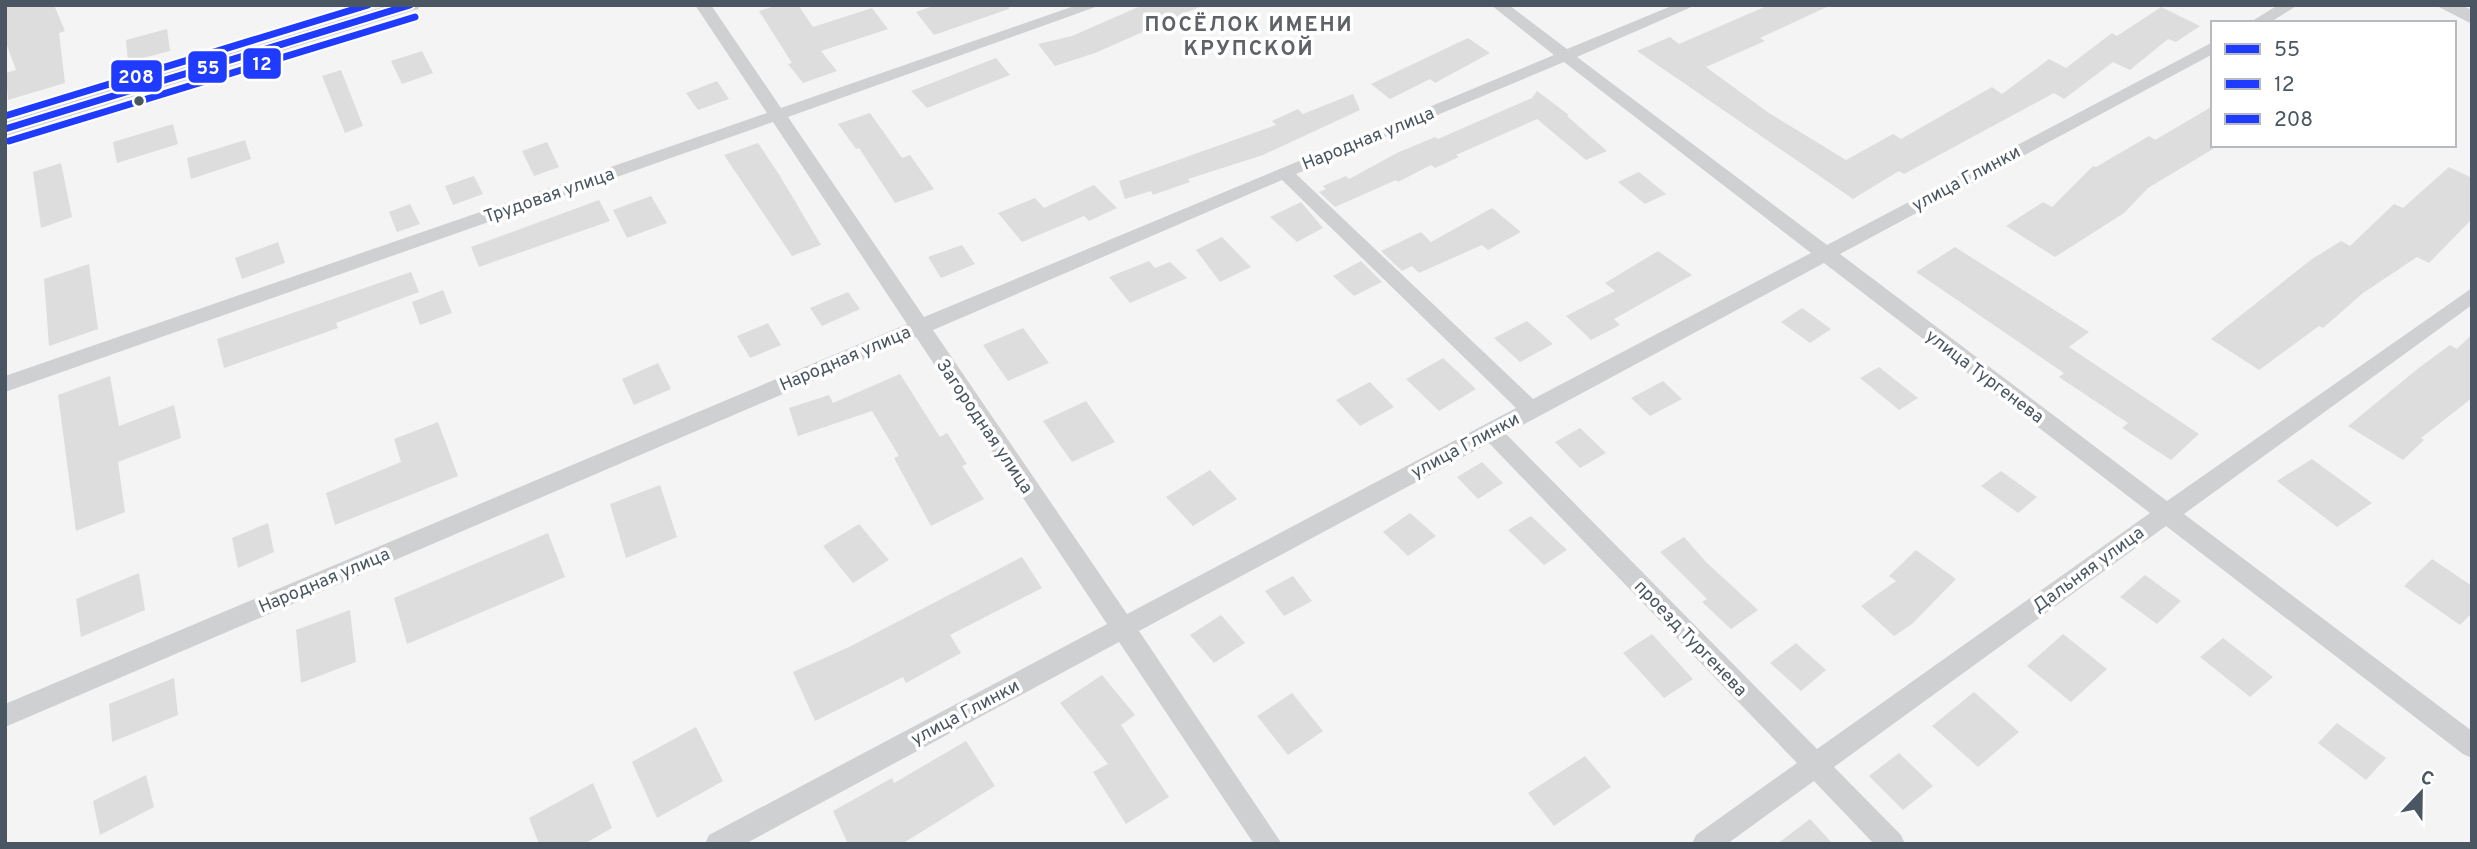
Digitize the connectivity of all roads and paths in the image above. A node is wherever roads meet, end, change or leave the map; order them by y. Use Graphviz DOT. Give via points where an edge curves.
graph roads {
  1 [pos="411,5"];
  2 [pos="703,5"];
  3 [pos="1093,5"];
  4 [pos="1499,5"];
  5 [pos="1688,5"];
  6 [pos="2290,5"];
  7 [pos="2445,5"];
  8 [pos="2472,18"];
  9 [pos="2262,21"];
  10 [pos="2211,48"];
  11 [pos="1566,57"];
  12 [pos="778,115"];
  13 [pos="5,129"];
  14 [pos="1283,172"];
  15 [pos="1825,253"];
  16 [pos="2472,295"];
  17 [pos="918,327"];
  18 [pos="5,384"];
  19 [pos="1531,410"];
  20 [pos="1490,432"];
  21 [pos="2166,514"];
  22 [pos="1121,629"];
  23 [pos="5,716"];
  24 [pos="2472,746"];
  25 [pos="1814,765"];
  26 [pos="718,844"];
  27 [pos="1269,844"];
  28 [pos="1705,844"];
  29 [pos="1892,844"];
  1 -- 13 [label="street"];
  2 -- 12 [label="street, Загородная улица"];
  3 -- 12 [label="street, Трудовая улица"];
  4 -- 11 [label="street, улица Тургенева"];
  5 -- 11 [label="street, Народная улица"];
  6 -- 9 [label="street"];
  7 -- 8 [label="street"];
  10 -- 15 [label="street, улица Глинки"];
  11 -- 14 [label="street, Народная улица"];
  11 -- 15 [label="street, улица Тургенева"];
  12 -- 17 [label="street, Загородная улица"];
  12 -- 18 [label="street, Трудовая улица"];
  14 -- 17 [label="street, Народная улица"];
  14 -- 19 [label="street"];
  15 -- 19 [label="street, улица Глинки"];
  15 -- 21 [label="street, улица Тургенева"];
  16 -- 21 [label="street, Дальняя улица"];
  17 -- 22 [label="street, Загородная улица"];
  17 -- 23 [label="street, Народная улица"];
  19 -- 20 [label="street, улица Глинки"];
  20 -- 22 [label="street, улица Глинки"];
  20 -- 25 [label="street, проезд Тургенева"];
  21 -- 24 [label="street, улица Тургенева"];
  21 -- 25 [label="street, Дальняя улица"];
  22 -- 26 [label="street, улица Глинки"];
  22 -- 27 [label="street, Загородная улица"];
  25 -- 28 [label="street, Дальняя улица"];
  25 -- 29 [label="street, проезд Тургенева"];
}
